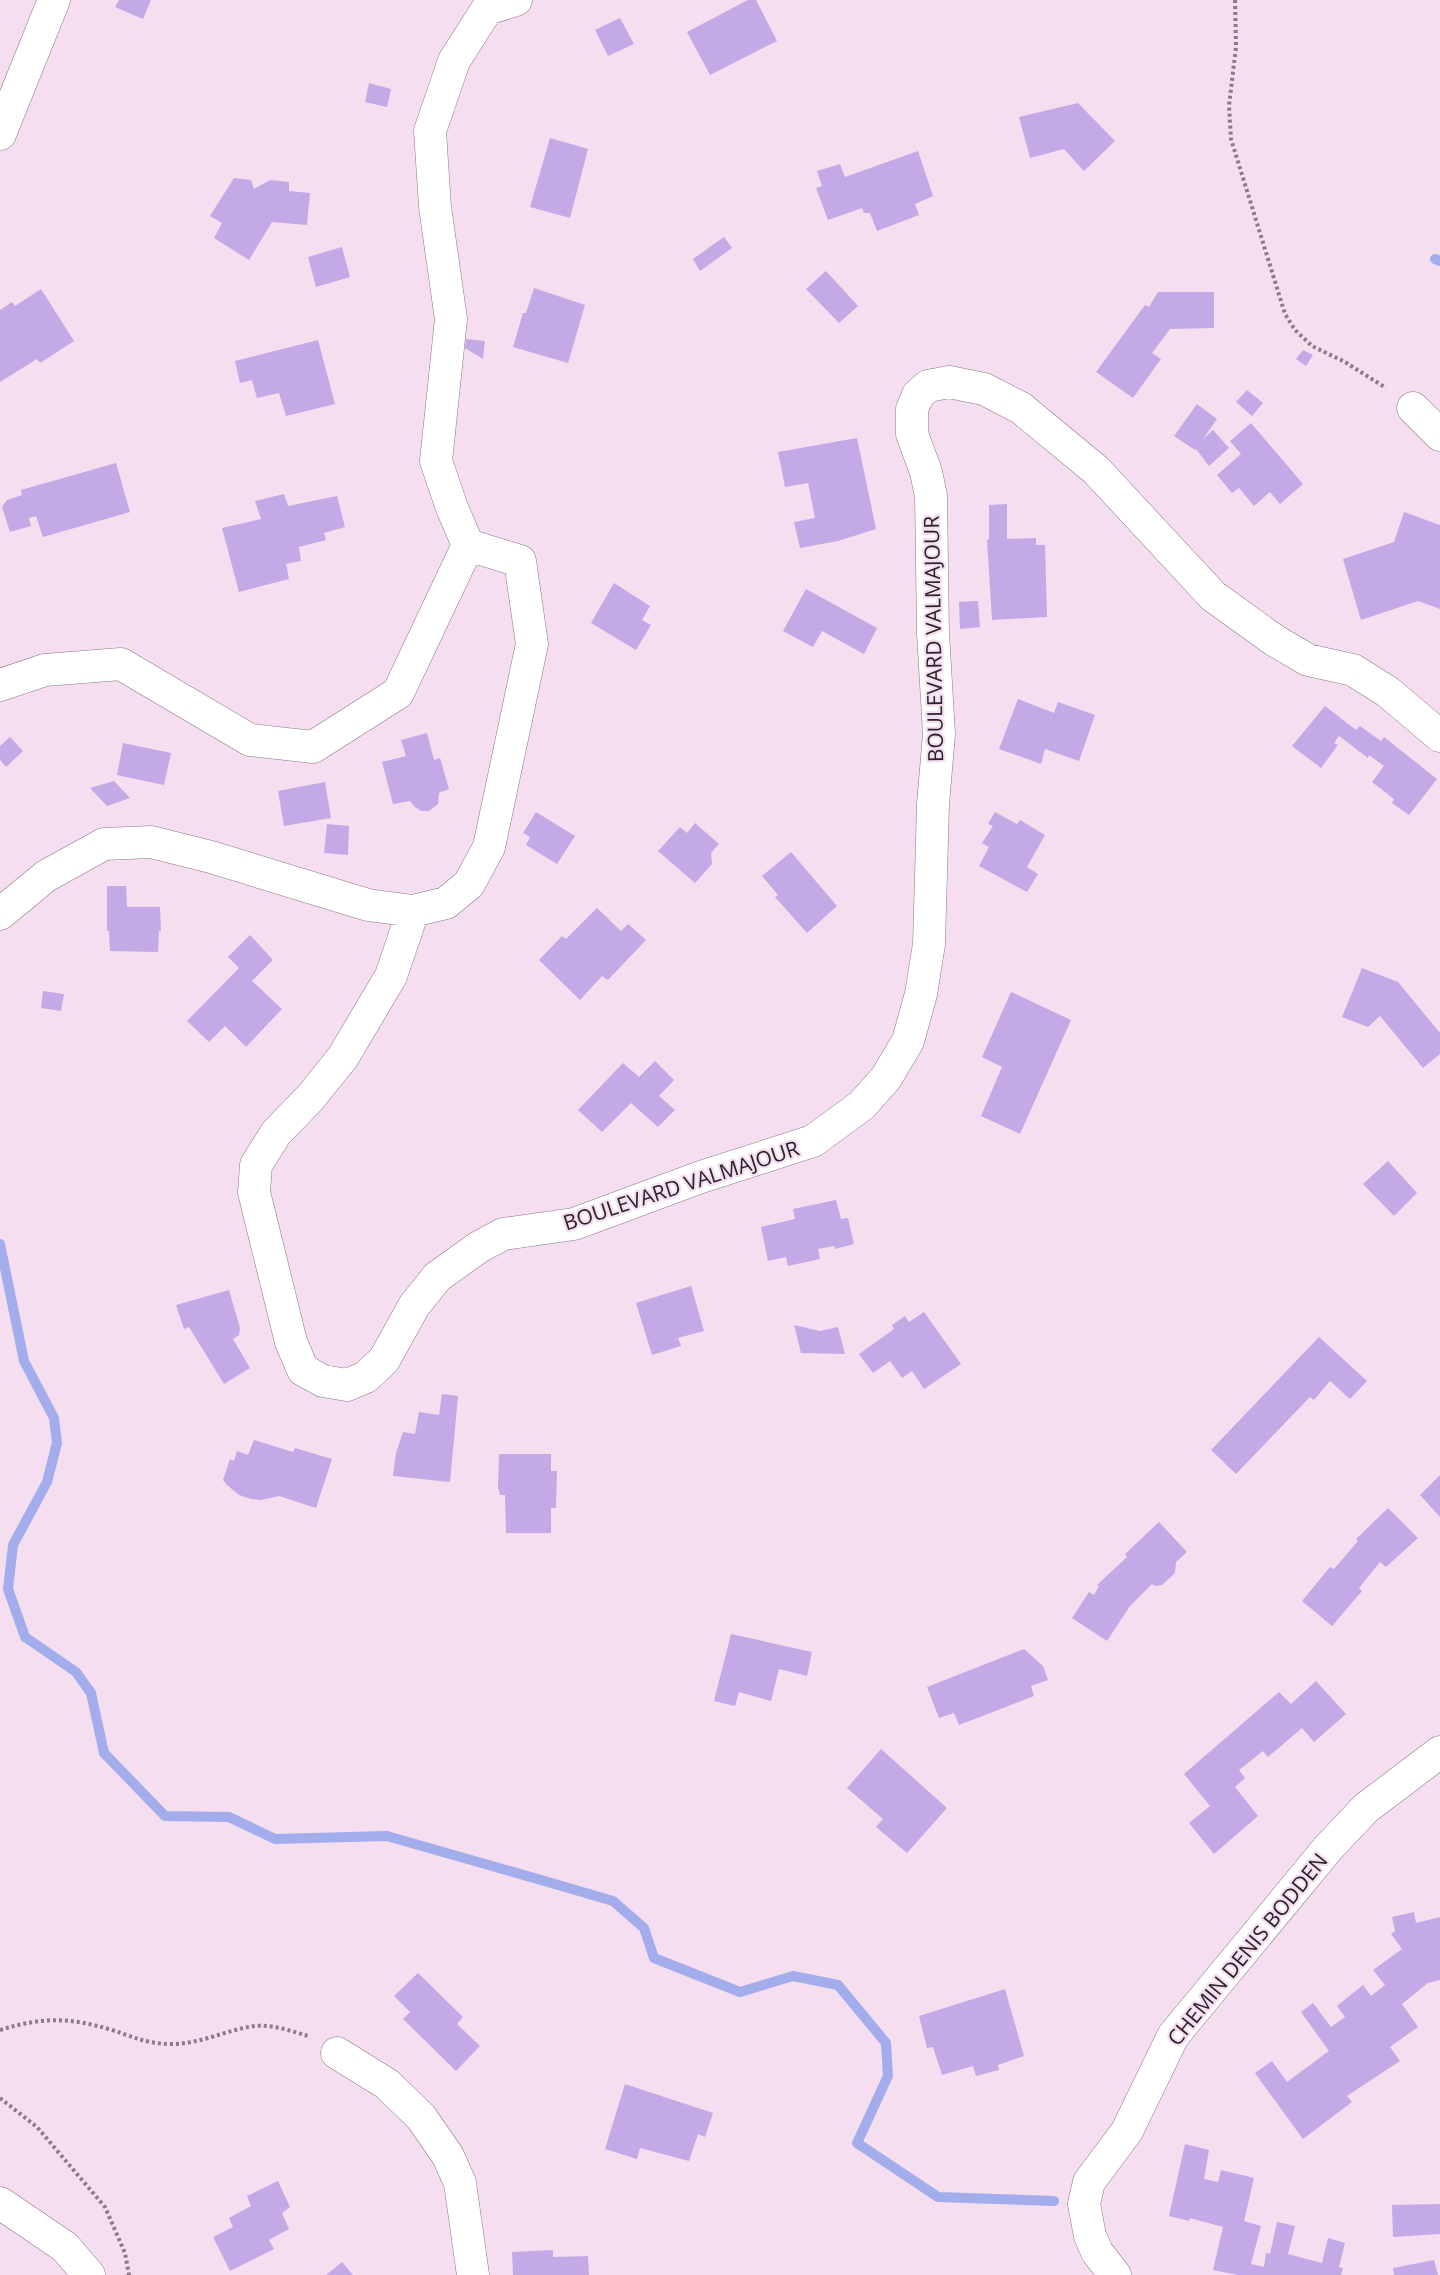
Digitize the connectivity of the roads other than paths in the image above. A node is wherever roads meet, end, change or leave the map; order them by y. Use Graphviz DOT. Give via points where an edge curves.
graph roads {
  1 [pos="54,0"];
  2 [pos="516,0"];
  3 [pos="0,134"];
  4 [pos="1413,408"];
  5 [pos="1440,435"];
  6 [pos="468,545"];
  7 [pos="0,685"];
  8 [pos="1440,736"];
  9 [pos="413,911"];
  10 [pos="0,914"];
  11 [pos="1440,1752"];
  12 [pos="337,2053"];
  13 [pos="0,2203"];
  14 [pos="89,2275"];
  15 [pos="474,2275"];
  16 [pos="1115,2275"];
  1 -- 3 [label="street"];
  2 -- 6 [label="street" via="487,9 454,61 430,131 435,207 451,319 436,461"];
  4 -- 5 [label="street"];
  6 -- 7 [label="street" via="398,693 313,747 250,740 121,664 45,669"];
  6 -- 9 [label="street" via="520,561 532,644 489,847 469,884 454,897 446,903"];
  8 -- 9 [label="street, BOULEVARD VALMAJOUR" via="1388,692 1353,670 1308,660 1213,596 1096,470 1021,408 984,388 949,382 928,386 918,394 912,409 912,434 931,496 939,734 929,944 908,1041 862,1105 813,1141 574,1224 503,1234 479,1247 437,1277 414,1306 384,1360 366,1377 347,1385 323,1381 303,1370 291,1342 254,1192 256,1165 276,1133 343,1057 392,976"];
  9 -- 10 [label="street" via="368,905 151,842 104,844 46,876"];
  11 -- 16 [label="street, CHEMIN DENIS BODDEN" via="1366,1808 1329,1847 1173,2036 1127,2131 1089,2182 1084,2204 1090,2236"];
  12 -- 15 [label="street" via="387,2084 421,2117 448,2156 460,2183"];
  13 -- 14 [label="street" via="66,2247"];
}
